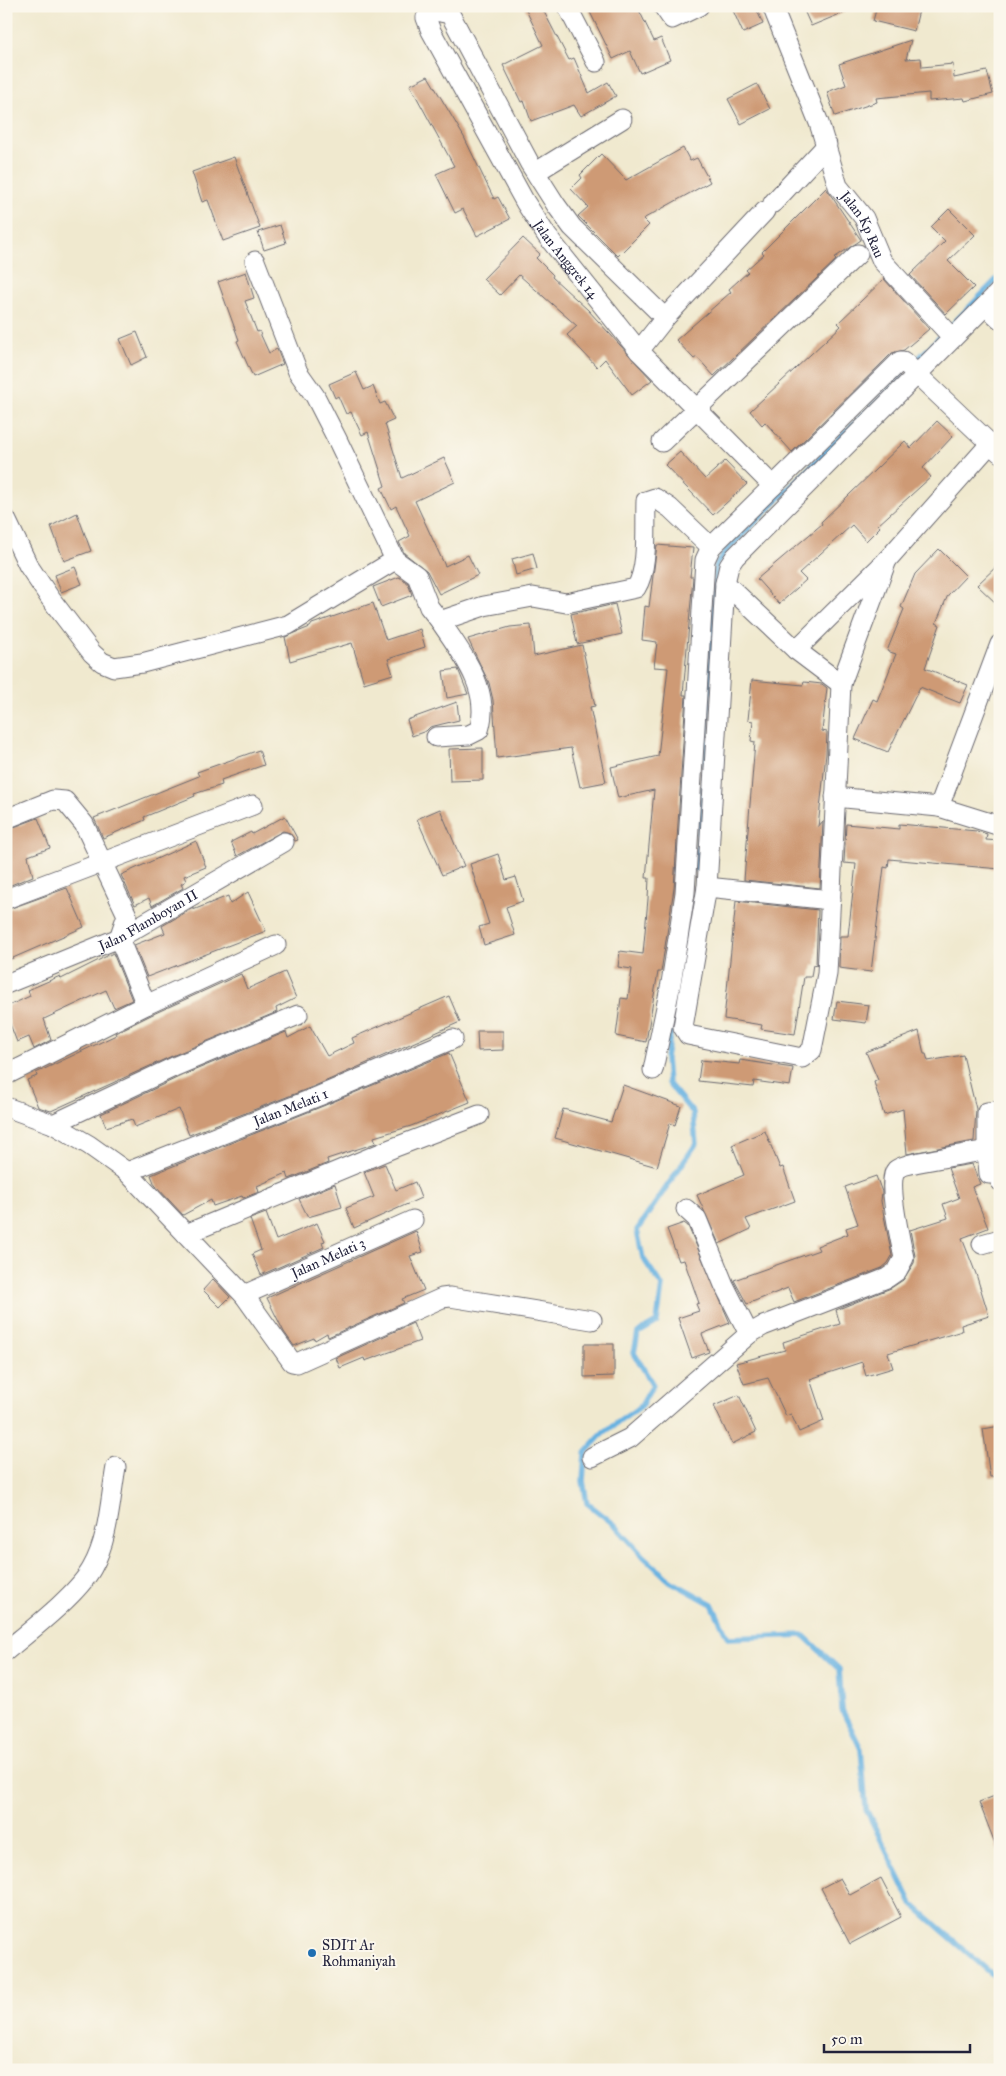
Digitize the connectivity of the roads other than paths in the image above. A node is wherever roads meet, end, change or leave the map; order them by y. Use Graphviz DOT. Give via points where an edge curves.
graph roads {
  1 [pos="567,6"];
  2 [pos="663,6"];
  3 [pos="699,6"];
  4 [pos="772,6"];
  5 [pos="596,62"];
  6 [pos="622,119"];
  7 [pos="826,145"];
  8 [pos="536,172"];
  9 [pos="858,254"];
  10 [pos="256,262"];
  11 [pos="1000,291"];
  12 [pos="986,306"];
  13 [pos="666,318"];
  14 [pos="1000,319"];
  15 [pos="953,338"];
  16 [pos="639,351"];
  17 [pos="918,374"];
  18 [pos="698,410"];
  19 [pos="662,442"];
  20 [pos="995,448"];
  21 [pos="773,486"];
  22 [pos="6,519"];
  23 [pos="711,547"];
  24 [pos="395,560"];
  25 [pos="887,560"];
  26 [pos="725,583"];
  27 [pos="440,621"];
  28 [pos="1000,644"];
  29 [pos="796,650"];
  30 [pos="841,684"];
  31 [pos="436,737"];
  32 [pos="835,797"];
  33 [pos="253,805"];
  34 [pos="939,807"];
  35 [pos="6,819"];
  36 [pos="1000,826"];
  37 [pos="284,842"];
  38 [pos="100,862"];
  39 [pos="708,887"];
  40 [pos="6,899"];
  41 [pos="831,900"];
  42 [pos="119,938"];
  43 [pos="276,946"];
  44 [pos="6,984"];
  45 [pos="146,1005"];
  46 [pos="298,1015"];
  47 [pos="453,1039"];
  48 [pos="653,1070"];
  49 [pos="6,1074"];
  50 [pos="6,1107"];
  51 [pos="1000,1111"];
  52 [pos="479,1115"];
  53 [pos="53,1124"];
  54 [pos="987,1150"];
  55 [pos="127,1172"];
  56 [pos="999,1173"];
  57 [pos="1000,1181"];
  58 [pos="686,1209"];
  59 [pos="413,1220"];
  60 [pos="186,1234"];
  61 [pos="1000,1239"];
  62 [pos="982,1244"];
  63 [pos="244,1295"];
  64 [pos="592,1320"];
  65 [pos="749,1334"];
  66 [pos="592,1457"];
  67 [pos="116,1467"];
  68 [pos="6,1651"];
  1 -- 5 [label="street"];
  2 -- 3 [label="street" via="672,19"];
  4 -- 7 [label="street, Jalan Kp Rau"];
  6 -- 8 [label="street"];
  7 -- 13 [label="street"];
  7 -- 15 [label="street, Jalan Kp Rau" via="838,186 864,218 882,261"];
  8 -- 13 [label="street" via="572,227"];
  8 -- 16 [label="street, Jalan Anggrek 14" via="450,14 435,11 426,18 525,202 562,256"];
  9 -- 18 [label="street"];
  10 -- 24 [label="street" via="298,372 315,396"];
  11 -- 12 [label="street"];
  12 -- 14 [label="street"];
  12 -- 15 [label="street"];
  13 -- 16 [label="street"];
  15 -- 17 [label="street"];
  16 -- 18 [label="street, Jalan Anggrek 14"];
  17 -- 20 [label="street"];
  17 -- 21 [label="street" via="903,361 896,364"];
  17 -- 26 [label="street" via="735,557"];
  18 -- 19 [label="street"];
  18 -- 21 [label="street, Jalan Anggrek 14"];
  20 -- 25 [label="street"];
  21 -- 23 [label="street"];
  22 -- 24 [label="street" via="28,565 50,598 92,653 114,667 142,663 288,625"];
  23 -- 27 [label="street" via="655,498 646,501 641,581 636,588 566,603 533,597 484,606"];
  23 -- 48 [label="street" via="705,560 685,893"];
  24 -- 27 [label="street" via="417,576 429,607"];
  25 -- 29 [label="street"];
  25 -- 30 [label="street"];
  26 -- 29 [label="street"];
  26 -- 39 [label="street"];
  27 -- 31 [label="street" via="470,665 480,696 482,721 479,730 469,735"];
  28 -- 34 [label="street"];
  29 -- 30 [label="street"];
  30 -- 32 [label="street"];
  32 -- 34 [label="street"];
  32 -- 41 [label="street"];
  33 -- 38 [label="street"];
  34 -- 36 [label="street"];
  35 -- 38 [label="street" via="53,800 65,801 84,824"];
  37 -- 42 [label="street, Jalan Flamboyan II"];
  38 -- 40 [label="street"];
  38 -- 42 [label="street" via="127,915"];
  39 -- 41 [label="street"];
  39 -- 41 [label="street" via="683,1027 685,1032 802,1058 812,1050 827,974"];
  42 -- 44 [label="street, Jalan Flamboyan II"];
  42 -- 45 [label="street"];
  43 -- 45 [label="street"];
  45 -- 49 [label="street"];
  46 -- 53 [label="street" via="176,1066"];
  47 -- 55 [label="street, Jalan Melati 1"];
  50 -- 53 [label="street"];
  51 -- 54 [label="street" via="987,1112"];
  52 -- 60 [label="street"];
  53 -- 55 [label="street"];
  54 -- 56 [label="street" via="990,1174"];
  54 -- 65 [label="street" via="909,1163 896,1169 894,1190 904,1258 897,1271 887,1278"];
  55 -- 60 [label="street"];
  56 -- 57 [label="street"];
  58 -- 65 [label="street" via="697,1219 724,1285"];
  59 -- 63 [label="street, Jalan Melati 3"];
  60 -- 63 [label="street"];
  61 -- 62 [label="street"];
  63 -- 64 [label="street" via="288,1359 297,1363 442,1298"];
  65 -- 66 [label="street" via="630,1438"];
  67 -- 68 [label="street" via="104,1541 92,1569 72,1592"];
}
